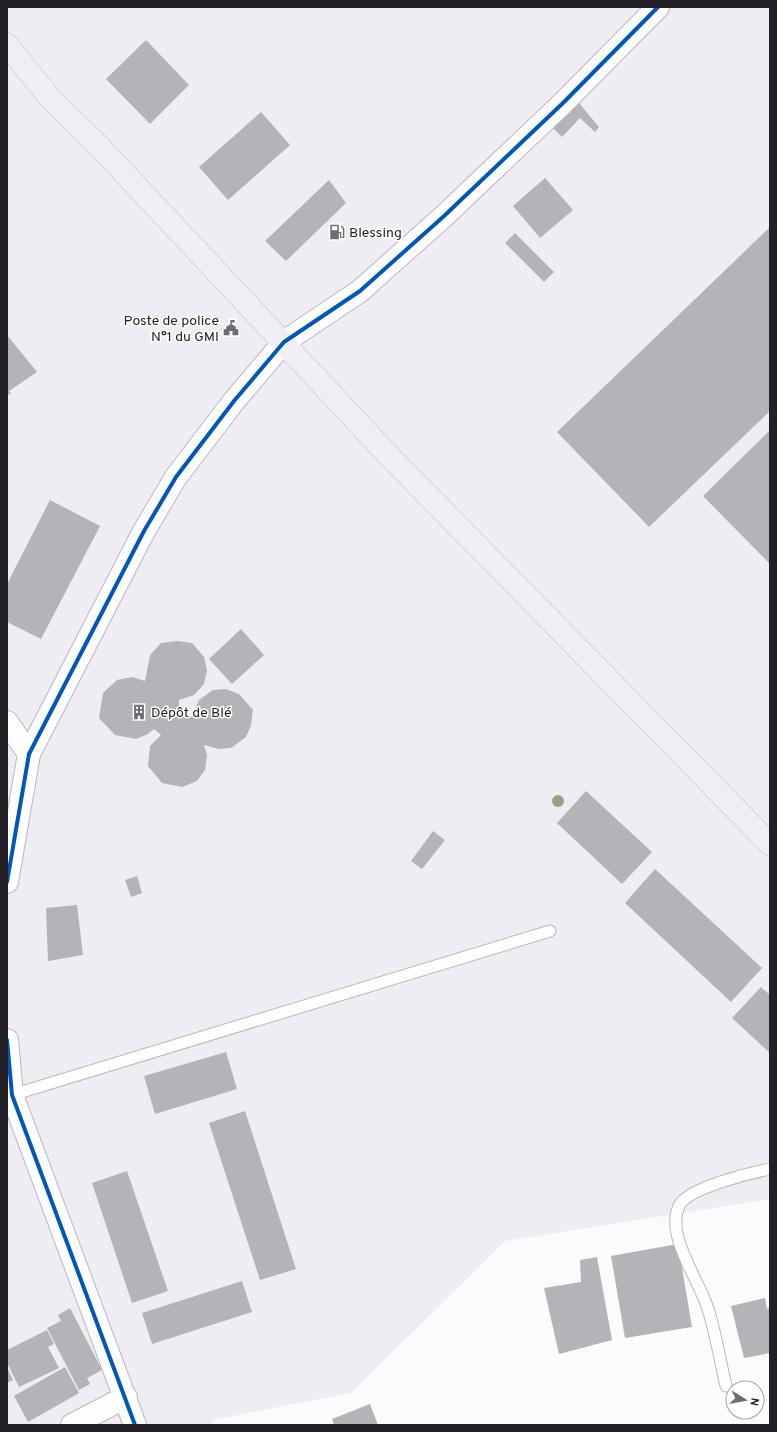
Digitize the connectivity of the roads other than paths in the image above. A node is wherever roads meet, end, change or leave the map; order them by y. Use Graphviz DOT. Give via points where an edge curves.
graph roads {
  1 [pos="658,7"];
  2 [pos="7,45"];
  3 [pos="284,342"];
  4 [pos="7,722"];
  5 [pos="29,754"];
  6 [pos="770,844"];
  7 [pos="7,882"];
  8 [pos="550,931"];
  9 [pos="7,1040"];
  10 [pos="12,1095"];
  11 [pos="770,1169"];
  12 [pos="725,1382"];
  13 [pos="126,1397"];
  14 [pos="72,1425"];
  15 [pos="135,1425"];
  1 -- 3 [label="street" via="563,103 437,223 360,291"];
  2 -- 3 [label="highway" via="50,98 103,150"];
  3 -- 5 [label="street" via="234,401 176,477 144,531"];
  3 -- 6 [label="highway" via="393,460"];
  4 -- 5 [label="street"];
  5 -- 7 [label="street"];
  8 -- 10 [label="lane"];
  9 -- 10 [label="street"];
  10 -- 13 [label="street"];
  11 -- 12 [label="lane" via="707,1187 685,1198 679,1206 675,1223 678,1238 708,1308"];
  13 -- 14 [label="street"];
  13 -- 15 [label="street"];
}
